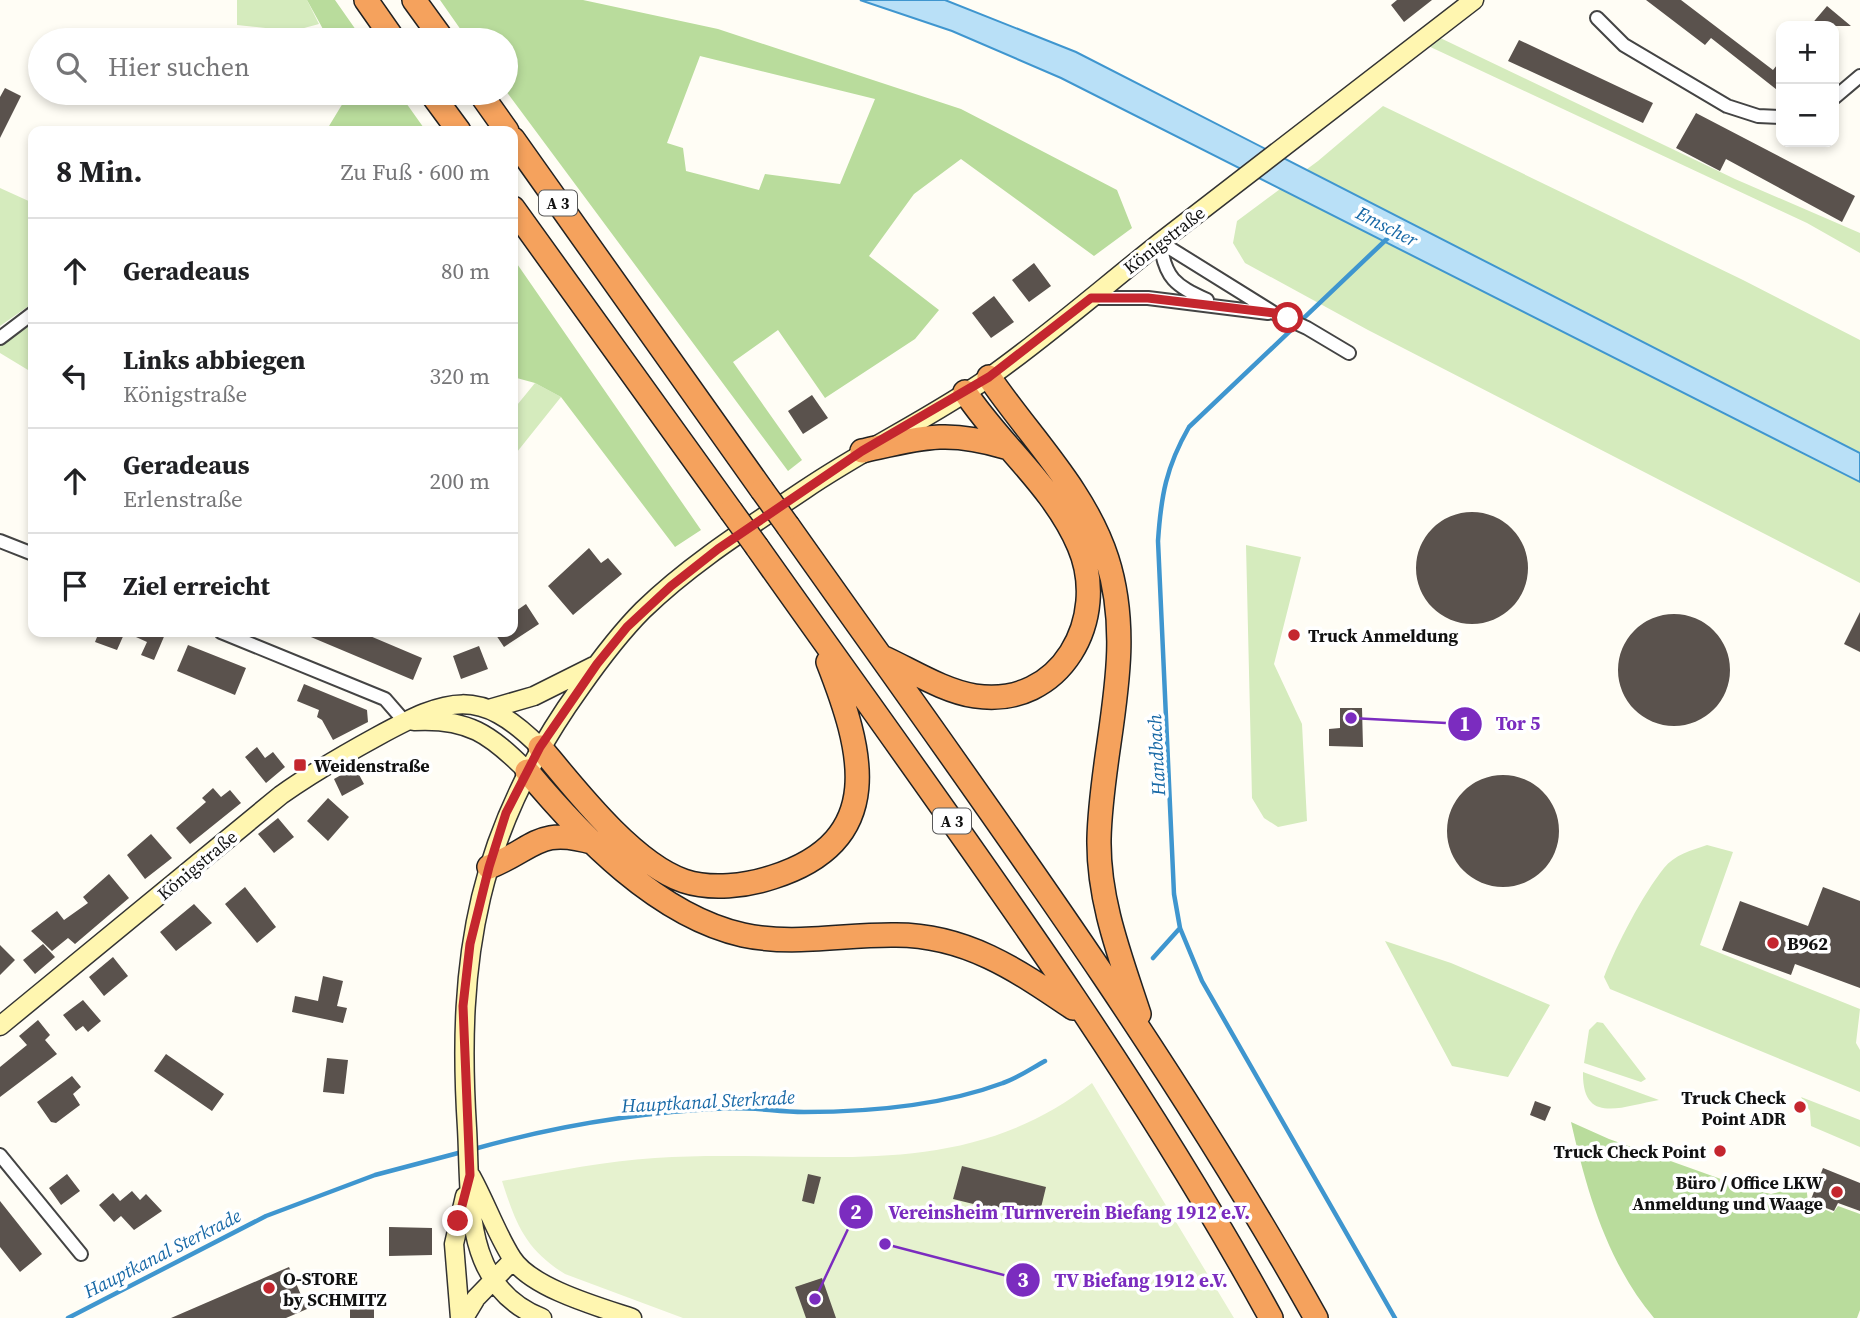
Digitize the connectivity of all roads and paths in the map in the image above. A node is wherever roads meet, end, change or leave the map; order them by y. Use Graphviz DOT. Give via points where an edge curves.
graph roads {
  1 [pos="366,0"];
  2 [pos="414,0"];
  3 [pos="1474,0"];
  4 [pos="1597,18"];
  5 [pos="386,28"];
  6 [pos="434,28"];
  7 [pos="1860,76"];
  8 [pos="1839,94"];
  9 [pos="440,105"];
  10 [pos="489,105"];
  11 [pos="1776,117"];
  12 [pos="455,126"];
  13 [pos="503,126"];
  14 [pos="518,146"];
  15 [pos="518,215"];
  16 [pos="1160,242"];
  17 [pos="1091,298"];
  18 [pos="1218,305"];
  19 [pos="1274,313"];
  20 [pos="28,317"];
  21 [pos="0,338"];
  22 [pos="1349,353"];
  23 [pos="989,377"];
  24 [pos="965,392"];
  25 [pos="1005,447"];
  26 [pos="862,451"];
  27 [pos="0,541"];
  28 [pos="28,552"];
  29 [pos="815,629"];
  30 [pos="234,637"];
  31 [pos="880,655"];
  32 [pos="597,664"];
  33 [pos="489,709"];
  34 [pos="405,722"];
  35 [pos="540,747"];
  36 [pos="527,771"];
  37 [pos="597,844"];
  38 [pos="489,867"];
  39 [pos="1085,1016"];
  40 [pos="0,1026"];
  41 [pos="1148,1044"];
  42 [pos="0,1155"];
  43 [pos="470,1175"];
  44 [pos="82,1254"];
  45 [pos="513,1260"];
  46 [pos="492,1280"];
  47 [pos="462,1318"];
  48 [pos="541,1318"];
  49 [pos="632,1318"];
  50 [pos="1271,1318"];
  51 [pos="1316,1318"];
  1 -- 5 [label="highway"];
  2 -- 6 [label="highway"];
  3 -- 16 [label="main road, Königstraße"];
  4 -- 11 [label="street" via="1624,45 1727,106"];
  7 -- 8 [label="street"];
  9 -- 12 [label="highway"];
  10 -- 13 [label="highway"];
  14 -- 31 [label="highway, A 3, bridge"];
  15 -- 29 [label="highway, A 3, bridge"];
  16 -- 17 [label="main road, Königstraße"];
  16 -- 18 [label="street" via="1174,282"];
  16 -- 19 [label="street"];
  17 -- 18 [label="street"];
  17 -- 23 [label="main road, Königstraße"];
  18 -- 19 [label="street"];
  19 -- 22 [label="street"];
  20 -- 21 [label="street"];
  23 -- 24 [label="main road, Königstraße"];
  23 -- 41 [label="highway" via="1086,512 1114,584 1120,653 1101,811 1101,881 1112,935"];
  24 -- 25 [label="highway"];
  24 -- 26 [label="main road, Königstraße"];
  25 -- 26 [label="highway" via="960,435 937,435"];
  25 -- 31 [label="highway" via="1058,508 1085,561 1090,605 1073,650 1047,678 997,697 957,691"];
  26 -- 32 [label="main road, Königstraße" via="699,563 645,608"];
  27 -- 28 [label="street"];
  29 -- 35 [label="highway" via="854,733 857,789 850,814 830,846 785,873 762,881 711,886 661,870 582,797"];
  29 -- 39 [label="highway, A 3"];
  30 -- 34 [label="street" via="385,699"];
  31 -- 41 [label="highway, A 3"];
  32 -- 33 [label="main road" via="534,696"];
  32 -- 35 [label="main road, Königstraße"];
  33 -- 34 [label="main road, Königstraße" via="447,705"];
  33 -- 35 [label="main road, Königstraße" via="519,725"];
  34 -- 36 [label="main road, Königstraße" via="442,720 466,725 493,739"];
  34 -- 40 [label="main road, Königstraße" via="281,794"];
  35 -- 36 [label="main road, Königstraße"];
  36 -- 37 [label="highway"];
  36 -- 38 [label="main road" via="506,813"];
  37 -- 38 [label="highway" via="574,837 544,838"];
  37 -- 39 [label="highway" via="655,895 715,927 774,939 894,935 954,942 1002,961"];
  38 -- 43 [label="main road" via="470,944 463,1006"];
  39 -- 50 [label="highway, A 3"];
  41 -- 51 [label="highway, A 3"];
  42 -- 44 [label="street"];
  43 -- 45 [label="main road"];
  43 -- 46 [label="main road" via="471,1222"];
  43 -- 47 [label="main road" via="454,1244"];
  45 -- 46 [label="main road"];
  45 -- 49 [label="main road" via="547,1285"];
  46 -- 47 [label="main road"];
  46 -- 48 [label="main road" via="512,1301"];
}
